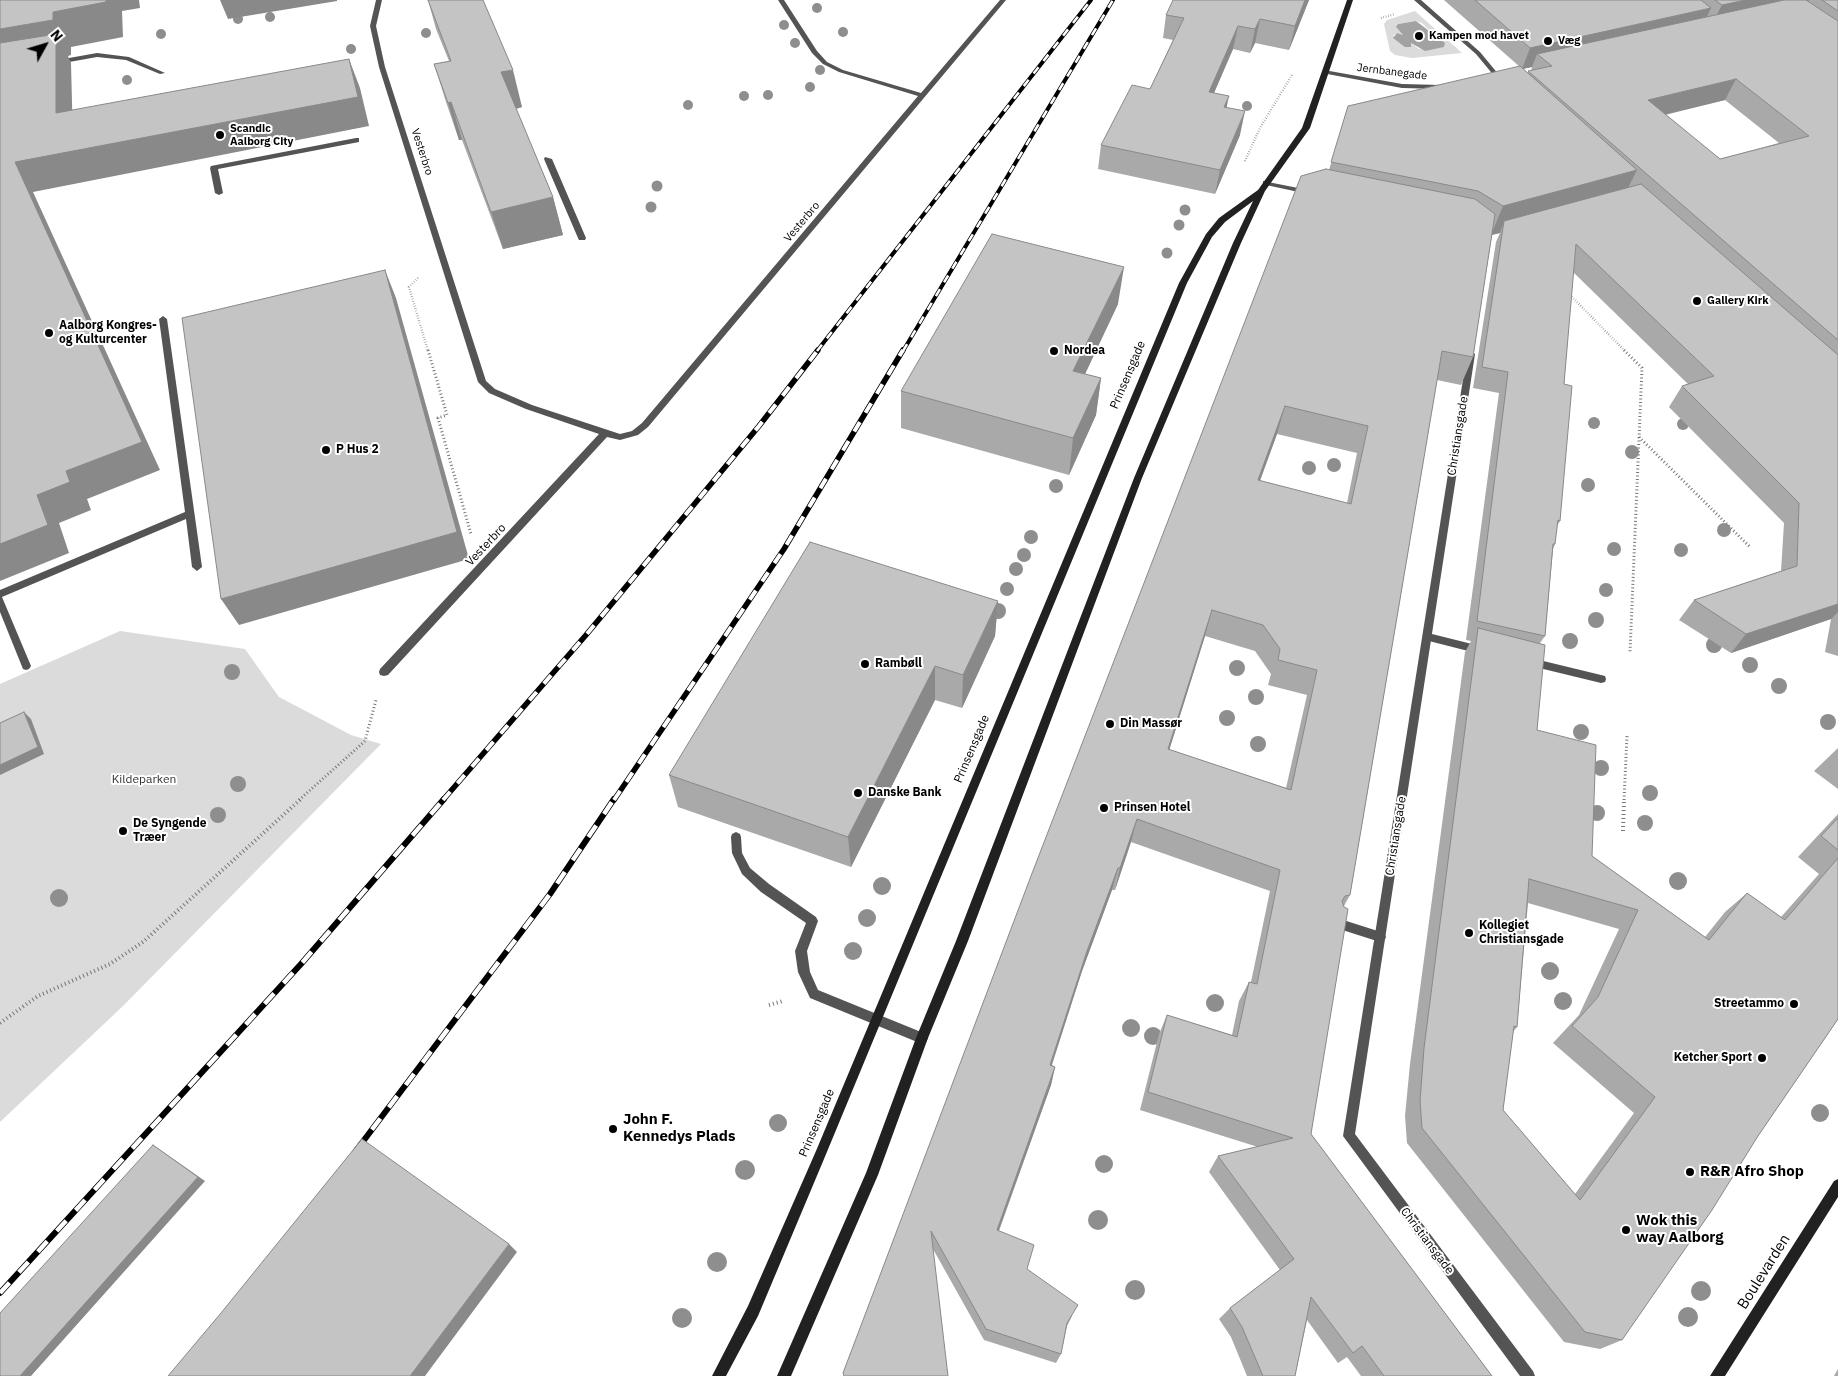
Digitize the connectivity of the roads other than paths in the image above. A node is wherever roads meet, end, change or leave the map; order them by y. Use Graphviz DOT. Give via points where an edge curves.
graph roads {
  1 [pos="379,0"];
  2 [pos="781,0"];
  3 [pos="1003,0"];
  4 [pos="1350,0"];
  5 [pos="1416,0"];
  6 [pos="48,63"];
  7 [pos="1324,72"];
  8 [pos="162,73"];
  9 [pos="1508,78"];
  10 [pos="1496,80"];
  11 [pos="1447,87"];
  12 [pos="1511,90"];
  13 [pos="922,95"];
  14 [pos="356,140"];
  15 [pos="548,160"];
  16 [pos="1264,187"];
  17 [pos="219,193"];
  18 [pos="1318,194"];
  19 [pos="582,238"];
  20 [pos="163,319"];
  21 [pos="1472,346"];
  22 [pos="605,433"];
  23 [pos="189,514"];
  24 [pos="198,566"];
  25 [pos="0,594"];
  26 [pos="0,600"];
  27 [pos="1428,637"];
  28 [pos="1495,654"];
  29 [pos="1524,661"];
  30 [pos="26,666"];
  31 [pos="384,672"];
  32 [pos="1601,679"];
  33 [pos="736,837"];
  34 [pos="1337,923"];
  35 [pos="1380,937"];
  36 [pos="877,1019"];
  37 [pos="922,1038"];
  38 [pos="1838,1185"];
  39 [pos="719,1376"];
  40 [pos="784,1376"];
  41 [pos="1528,1376"];
  42 [pos="1717,1376"];
  1 -- 22 [label="street, Vesterbro" via="373,26 382,67 482,382 492,391 529,407"];
  2 -- 13 [label="street" via="814,52 825,63 841,71"];
  3 -- 13 [label="street, Vesterbro"];
  4 -- 7 [label="main road, Prinsensgade"];
  5 -- 10 [label="street" via="1478,53"];
  6 -- 8 [label="street" via="97,55 127,58"];
  7 -- 11 [label="street, Jernbanegade" via="1402,86"];
  7 -- 16 [label="main road, Prinsensgade" via="1306,128"];
  9 -- 10 [label="street"];
  10 -- 12 [label="street"];
  13 -- 22 [label="street, Vesterbro" via="645,425 635,433 620,436"];
  14 -- 17 [label="street" via="214,168"];
  15 -- 19 [label="street"];
  16 -- 18 [label="street"];
  16 -- 36 [label="main road, Prinsensgade" via="1222,220 1209,236 1183,283"];
  16 -- 37 [label="main road, Prinsensgade" via="1215,292 1138,478"];
  20 -- 23 [label="street"];
  21 -- 27 [label="street, Christiansgade"];
  22 -- 31 [label="street, Vesterbro"];
  23 -- 24 [label="street"];
  23 -- 25 [label="street"];
  26 -- 30 [label="street"];
  27 -- 28 [label="street"];
  27 -- 35 [label="street, Christiansgade"];
  29 -- 32 [label="street"];
  33 -- 36 [label="street" via="737,853 746,871 812,921 801,951 804,972 814,994"];
  34 -- 35 [label="street"];
  35 -- 41 [label="street, Christiansgade" via="1348,1136"];
  36 -- 37 [label="street"];
  36 -- 39 [label="main road, Prinsensgade" via="772,1268"];
  37 -- 40 [label="main road, Prinsensgade" via="872,1175"];
  38 -- 42 [label="main road, Boulevarden"];
}
